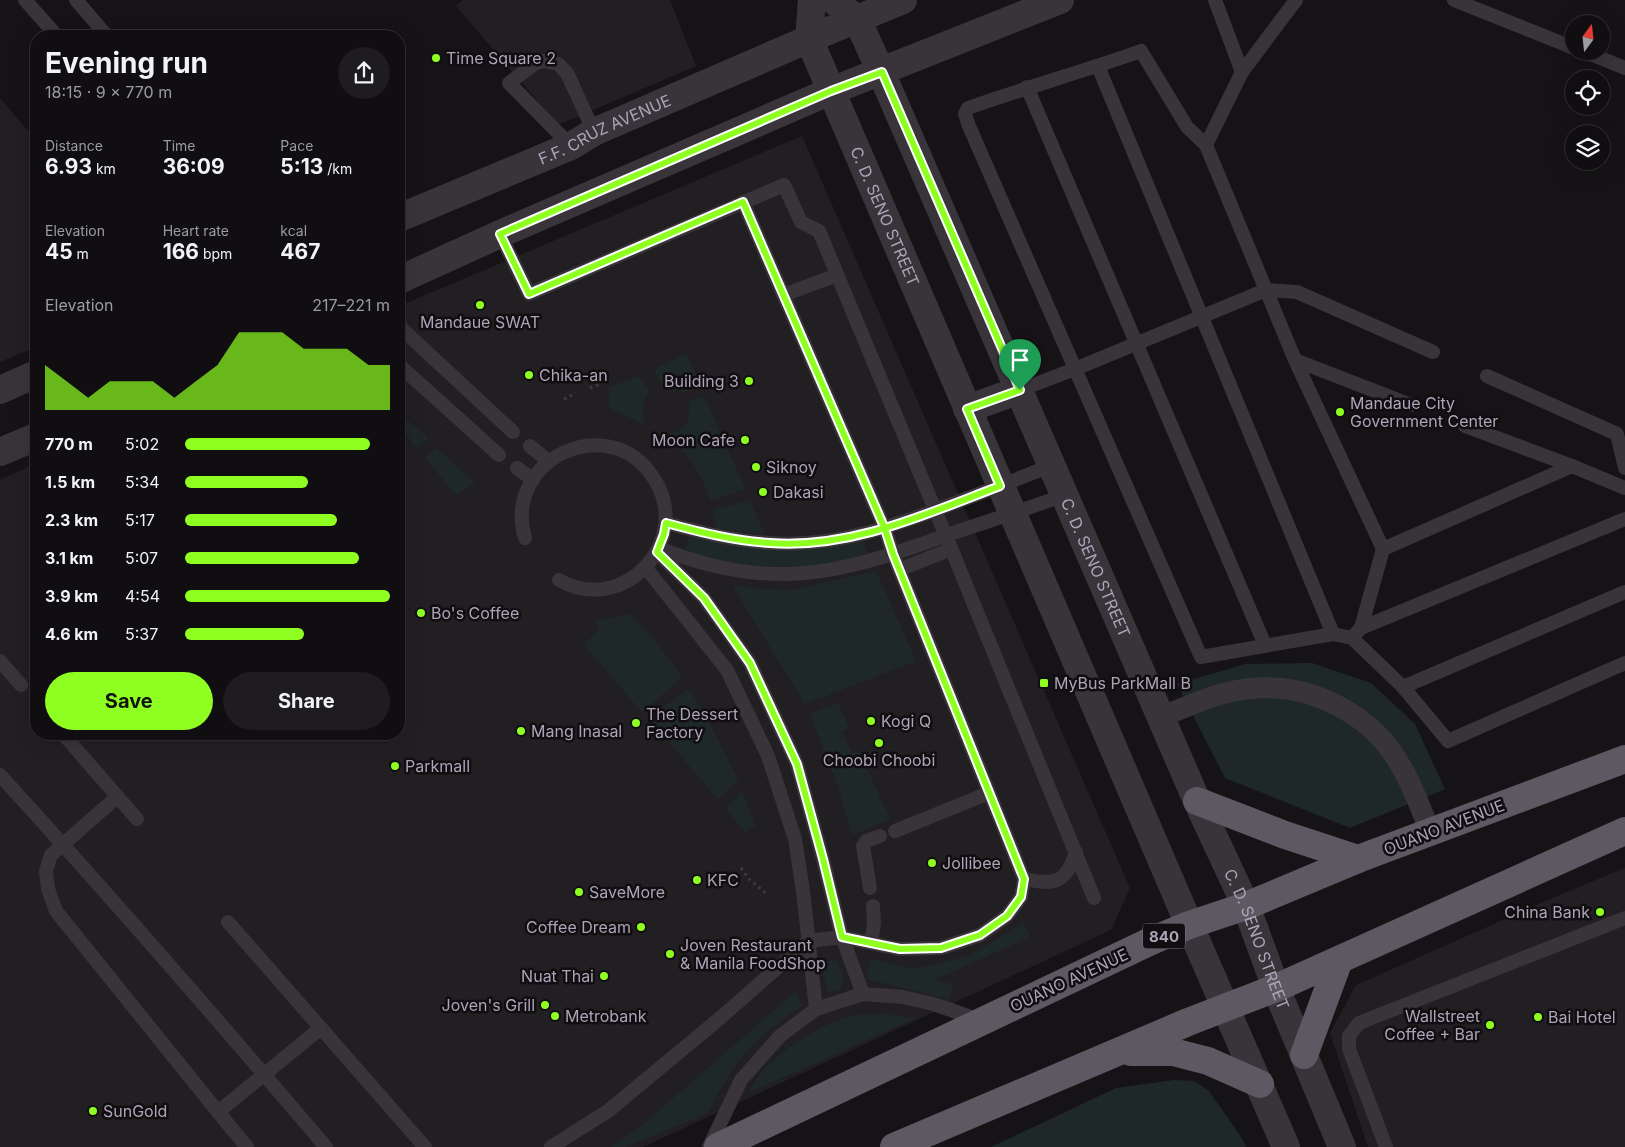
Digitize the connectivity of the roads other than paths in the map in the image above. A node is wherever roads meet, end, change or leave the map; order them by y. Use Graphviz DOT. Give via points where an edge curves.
graph roads {
  1 [pos="25,0"];
  2 [pos="76,0"];
  3 [pos="812,0"];
  4 [pos="833,0"];
  5 [pos="903,0"];
  6 [pos="1060,0"];
  7 [pos="1215,0"];
  8 [pos="1296,0"];
  9 [pos="1454,0"];
  10 [pos="857,19"];
  11 [pos="52,30"];
  12 [pos="102,30"];
  13 [pos="809,39"];
  14 [pos="1565,44"];
  15 [pos="1605,60"];
  16 [pos="1098,66"];
  17 [pos="1625,68"];
  18 [pos="882,72"];
  19 [pos="1242,72"];
  20 [pos="1027,87"];
  21 [pos="831,91"];
  22 [pos="594,132"];
  23 [pos="1206,145"];
  24 [pos="571,146"];
  25 [pos="743,202"];
  26 [pos="405,215"];
  27 [pos="500,234"];
  28 [pos="837,276"];
  29 [pos="405,277"];
  30 [pos="1266,290"];
  31 [pos="783,295"];
  32 [pos="1203,317"];
  33 [pos="405,332"];
  34 [pos="1137,344"];
  35 [pos="1433,352"];
  36 [pos="1295,360"];
  37 [pos="1075,369"];
  38 [pos="405,370"];
  39 [pos="1486,376"];
  40 [pos="30,377"];
  41 [pos="0,390"];
  42 [pos="1020,390"];
  43 [pos="1411,405"];
  44 [pos="967,409"];
  45 [pos="1465,426"];
  46 [pos="513,432"];
  47 [pos="30,440"];
  48 [pos="530,446"];
  49 [pos="0,452"];
  50 [pos="499,455"];
  51 [pos="548,461"];
  52 [pos="1052,465"];
  53 [pos="1572,466"];
  54 [pos="517,468"];
  55 [pos="1625,468"];
  56 [pos="532,479"];
  57 [pos="1000,486"];
  58 [pos="1625,488"];
  59 [pos="1065,495"];
  60 [pos="935,511"];
  61 [pos="1012,513"];
  62 [pos="1625,520"];
  63 [pos="666,523"];
  64 [pos="885,529"];
  65 [pos="946,536"];
  66 [pos="525,538"];
  67 [pos="1383,549"];
  68 [pos="658,550"];
  69 [pos="951,550"];
  70 [pos="893,554"];
  71 [pos="646,568"];
  72 [pos="900,570"];
  73 [pos="559,580"];
  74 [pos="1625,592"];
  75 [pos="1356,632"];
  76 [pos="1333,634"];
  77 [pos="1265,645"];
  78 [pos="0,661"];
  79 [pos="1625,663"];
  80 [pos="21,685"];
  81 [pos="1403,687"];
  82 [pos="1161,717"];
  83 [pos="68,740"];
  84 [pos="1625,759"];
  85 [pos="0,775"];
  86 [pos="989,793"];
  87 [pos="117,797"];
  88 [pos="1197,801"];
  89 [pos="137,819"];
  90 [pos="895,831"];
  91 [pos="1430,832"];
  92 [pos="1625,832"];
  93 [pos="880,836"];
  94 [pos="62,843"];
  95 [pos="1076,852"];
  96 [pos="1358,859"];
  97 [pos="1024,879"];
  98 [pos="870,888"];
  99 [pos="1094,898"];
  100 [pos="873,906"];
  101 [pos="1246,906"];
  102 [pos="1625,918"];
  103 [pos="228,922"];
  104 [pos="1189,925"];
  105 [pos="842,937"];
  106 [pos="808,941"];
  107 [pos="871,943"];
  108 [pos="1339,960"];
  109 [pos="1276,988"];
  110 [pos="863,994"];
  111 [pos="1225,1007"];
  112 [pos="816,1009"];
  113 [pos="983,1021"];
  114 [pos="321,1028"];
  115 [pos="1119,1052"];
  116 [pos="1304,1055"];
  117 [pos="265,1075"];
  118 [pos="1260,1084"];
  119 [pos="218,1112"];
  120 [pos="247,1147"];
  121 [pos="326,1147"];
  122 [pos="425,1147"];
  123 [pos="551,1147"];
  124 [pos="709,1147"];
  125 [pos="718,1147"];
  126 [pos="894,1147"];
  127 [pos="1286,1147"];
  128 [pos="1342,1147"];
  129 [pos="1386,1147"];
  1 -- 11 [label="lane"];
  2 -- 12 [label="lane"];
  3 -- 13 [label="street, C. D. SENO STREET"];
  4 -- 10 [label="street, C. D. SENO STREET"];
  5 -- 10 [label="street, F.F. CRUZ AVENUE"];
  6 -- 18 [label="street"];
  7 -- 19 [label="lane"];
  8 -- 19 [label="lane"];
  9 -- 14 [label="lane"];
  10 -- 13 [label="street, F.F. CRUZ AVENUE"];
  10 -- 18 [label="street, C. D. SENO STREET"];
  13 -- 21 [label="street, C. D. SENO STREET"];
  13 -- 22 [label="street, F.F. CRUZ AVENUE"];
  15 -- 17 [label="lane"];
  16 -- 20 [label="lane"];
  16 -- 23 [label="lane" via="1141,51 1187,126"];
  16 -- 32 [label="lane"];
  18 -- 21 [label="street"];
  18 -- 42 [label="street, C. D. SENO STREET"];
  19 -- 23 [label="lane"];
  20 -- 34 [label="lane"];
  20 -- 37 [label="lane" via="968,108 965,114"];
  21 -- 27 [label="street"];
  21 -- 44 [label="street, C. D. SENO STREET"];
  22 -- 24 [label="street, F.F. CRUZ AVENUE"];
  22 -- 24 [label="lane" via="567,73 558,64 536,63 509,83"];
  23 -- 30 [label="lane"];
  24 -- 26 [label="street, F.F. CRUZ AVENUE"];
  25 -- 27 [label="lane" via="529,294"];
  25 -- 28 [label="lane" via="784,186 801,222 819,231"];
  25 -- 31 [label="lane"];
  27 -- 29 [label="street"];
  28 -- 31 [label="lane"];
  28 -- 60 [label="lane"];
  30 -- 32 [label="lane"];
  30 -- 35 [label="lane" via="1297,292"];
  30 -- 36 [label="lane"];
  31 -- 64 [label="lane"];
  32 -- 34 [label="lane"];
  32 -- 76 [label="lane"];
  33 -- 46 [label="lane"];
  34 -- 37 [label="lane"];
  34 -- 77 [label="lane"];
  36 -- 43 [label="lane"];
  36 -- 67 [label="lane"];
  37 -- 42 [label="lane"];
  37 -- 77 [label="lane" via="1201,657"];
  38 -- 50 [label="lane"];
  39 -- 55 [label="lane" via="1617,434"];
  40 -- 41 [label="street"];
  42 -- 44 [label="street"];
  42 -- 52 [label="street, C. D. SENO STREET"];
  44 -- 57 [label="street, C. D. SENO STREET"];
  45 -- 53 [label="lane"];
  47 -- 49 [label="street"];
  48 -- 51 [label="lane"];
  51 -- 56 [label="lane"];
  51 -- 63 [label="lane" via="562,452 595,445 628,454 641,463 661,490"];
  52 -- 57 [label="lane"];
  52 -- 59 [label="street, C. D. SENO STREET"];
  53 -- 58 [label="lane"];
  53 -- 67 [label="lane"];
  54 -- 56 [label="lane"];
  56 -- 66 [label="lane" via="522,512"];
  57 -- 60 [label="lane"];
  57 -- 61 [label="street, C. D. SENO STREET"];
  59 -- 61 [label="lane"];
  59 -- 82 [label="street, C. D. SENO STREET"];
  60 -- 64 [label="lane"];
  60 -- 65 [label="lane"];
  61 -- 65 [label="lane"];
  61 -- 104 [label="street, C. D. SENO STREET"];
  62 -- 75 [label="lane"];
  63 -- 64 [label="lane" via="717,536 771,544 824,542"];
  63 -- 68 [label="lane"];
  64 -- 70 [label="lane"];
  65 -- 69 [label="lane"];
  65 -- 70 [label="lane"];
  67 -- 75 [label="lane"];
  68 -- 70 [label="lane" via="720,567 770,574 830,569"];
  68 -- 71 [label="lane"];
  68 -- 105 [label="lane" via="704,598 750,663 797,764"];
  69 -- 72 [label="lane"];
  69 -- 95 [label="lane"];
  70 -- 72 [label="lane"];
  71 -- 73 [label="lane" via="616,586 599,589 581,588"];
  71 -- 106 [label="lane" via="727,670 768,756 795,839"];
  72 -- 86 [label="lane"];
  74 -- 81 [label="lane"];
  75 -- 76 [label="lane"];
  75 -- 81 [label="lane"];
  76 -- 77 [label="lane"];
  78 -- 80 [label="lane"];
  79 -- 81 [label="lane" via="1448,741"];
  82 -- 88 [label="street, C. D. SENO STREET"];
  82 -- 91 [label="street" via="1225,693 1247,689 1270,688 1314,695 1355,716 1390,749 1403,769"];
  83 -- 87 [label="lane"];
  84 -- 91 [label="highway, OUANO AVENUE / 840"];
  85 -- 94 [label="lane"];
  86 -- 90 [label="lane"];
  86 -- 97 [label="lane"];
  87 -- 89 [label="lane"];
  87 -- 94 [label="lane"];
  88 -- 96 [label="highway"];
  88 -- 101 [label="street, C. D. SENO STREET"];
  91 -- 96 [label="highway, OUANO AVENUE / 840"];
  92 -- 108 [label="highway"];
  93 -- 98 [label="lane" via="866,841 863,846"];
  94 -- 117 [label="lane"];
  94 -- 119 [label="lane" via="51,855 46,871 56,911"];
  95 -- 97 [label="lane" via="1067,874 1056,881"];
  95 -- 99 [label="lane"];
  96 -- 101 [label="highway, OUANO AVENUE / 840"];
  97 -- 107 [label="lane" via="1021,897 1007,916 980,935 941,948 900,949"];
  100 -- 107 [label="lane"];
  101 -- 104 [label="highway, OUANO AVENUE / 840"];
  101 -- 109 [label="street, C. D. SENO STREET"];
  102 -- 129 [label="lane" via="1359,1023 1349,1036 1349,1049"];
  103 -- 114 [label="lane"];
  104 -- 111 [label="street, C. D. SENO STREET"];
  104 -- 113 [label="highway, OUANO AVENUE / 840"];
  105 -- 106 [label="lane"];
  105 -- 107 [label="lane"];
  105 -- 110 [label="lane"];
  106 -- 112 [label="lane"];
  106 -- 123 [label="lane" via="608,1111"];
  108 -- 109 [label="highway"];
  108 -- 116 [label="highway"];
  109 -- 111 [label="highway"];
  109 -- 116 [label="street, C. D. SENO STREET"];
  110 -- 112 [label="lane"];
  110 -- 113 [label="lane" via="903,997"];
  111 -- 115 [label="highway"];
  111 -- 118 [label="street, C. D. SENO STREET"];
  112 -- 124 [label="lane" via="780,1036 742,1080"];
  113 -- 125 [label="highway, OUANO AVENUE / 840"];
  114 -- 117 [label="lane"];
  114 -- 122 [label="lane"];
  115 -- 118 [label="highway" via="1173,1052 1208,1061"];
  115 -- 126 [label="highway"];
  116 -- 128 [label="street, C. D. SENO STREET"];
  117 -- 119 [label="lane"];
  117 -- 121 [label="lane"];
  118 -- 127 [label="street, C. D. SENO STREET"];
  119 -- 120 [label="lane"];
}
